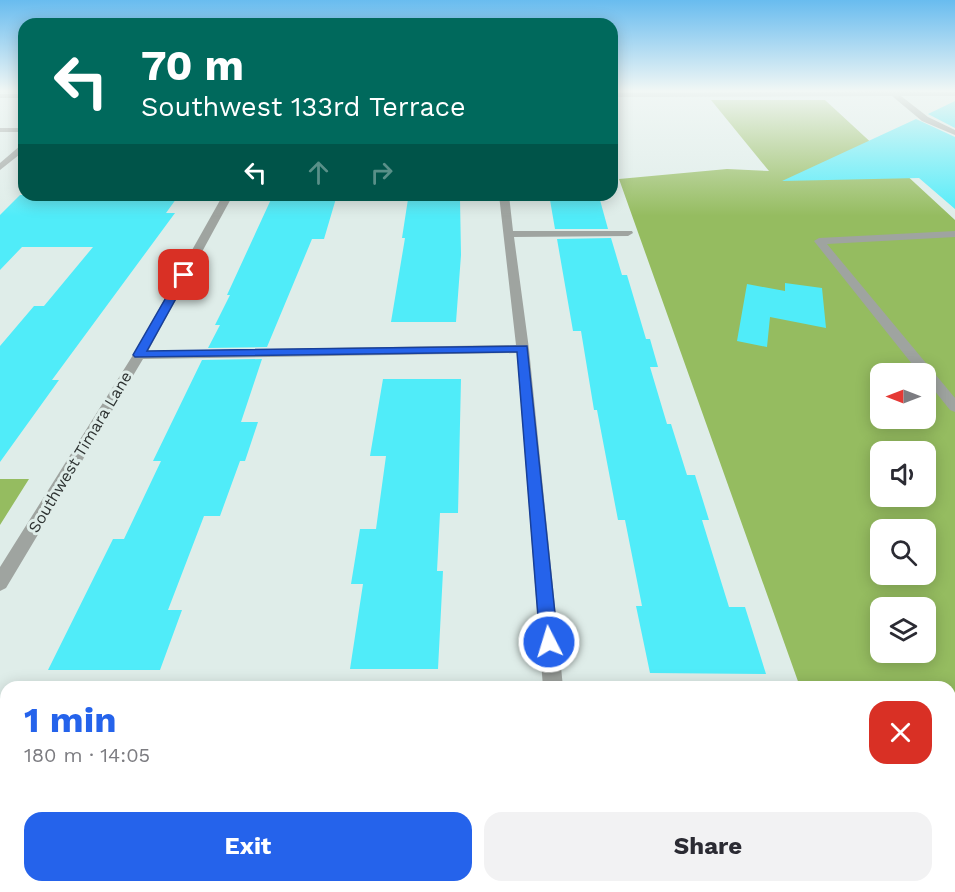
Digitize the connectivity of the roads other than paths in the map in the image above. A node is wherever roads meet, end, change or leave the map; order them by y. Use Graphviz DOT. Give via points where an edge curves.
graph roads {
  1 [pos="18,152"];
  2 [pos="0,166"];
  3 [pos="225,201"];
  4 [pos="505,201"];
  5 [pos="628,233"];
  6 [pos="508,234"];
  7 [pos="955,234"];
  8 [pos="523,349"];
  9 [pos="139,355"];
  10 [pos="955,407"];
  11 [pos="0,583"];
  12 [pos="552,681"];
  1 -- 2 [label="street"];
  3 -- 9 [label="street, Southwest Timara Lane"];
  4 -- 6 [label="street"];
  5 -- 6 [label="street"];
  6 -- 8 [label="street"];
  7 -- 10 [label="street" via="819,241"];
  8 -- 9 [label="street"];
  8 -- 12 [label="street"];
  9 -- 11 [label="street, Southwest Timara Lane"];
}
